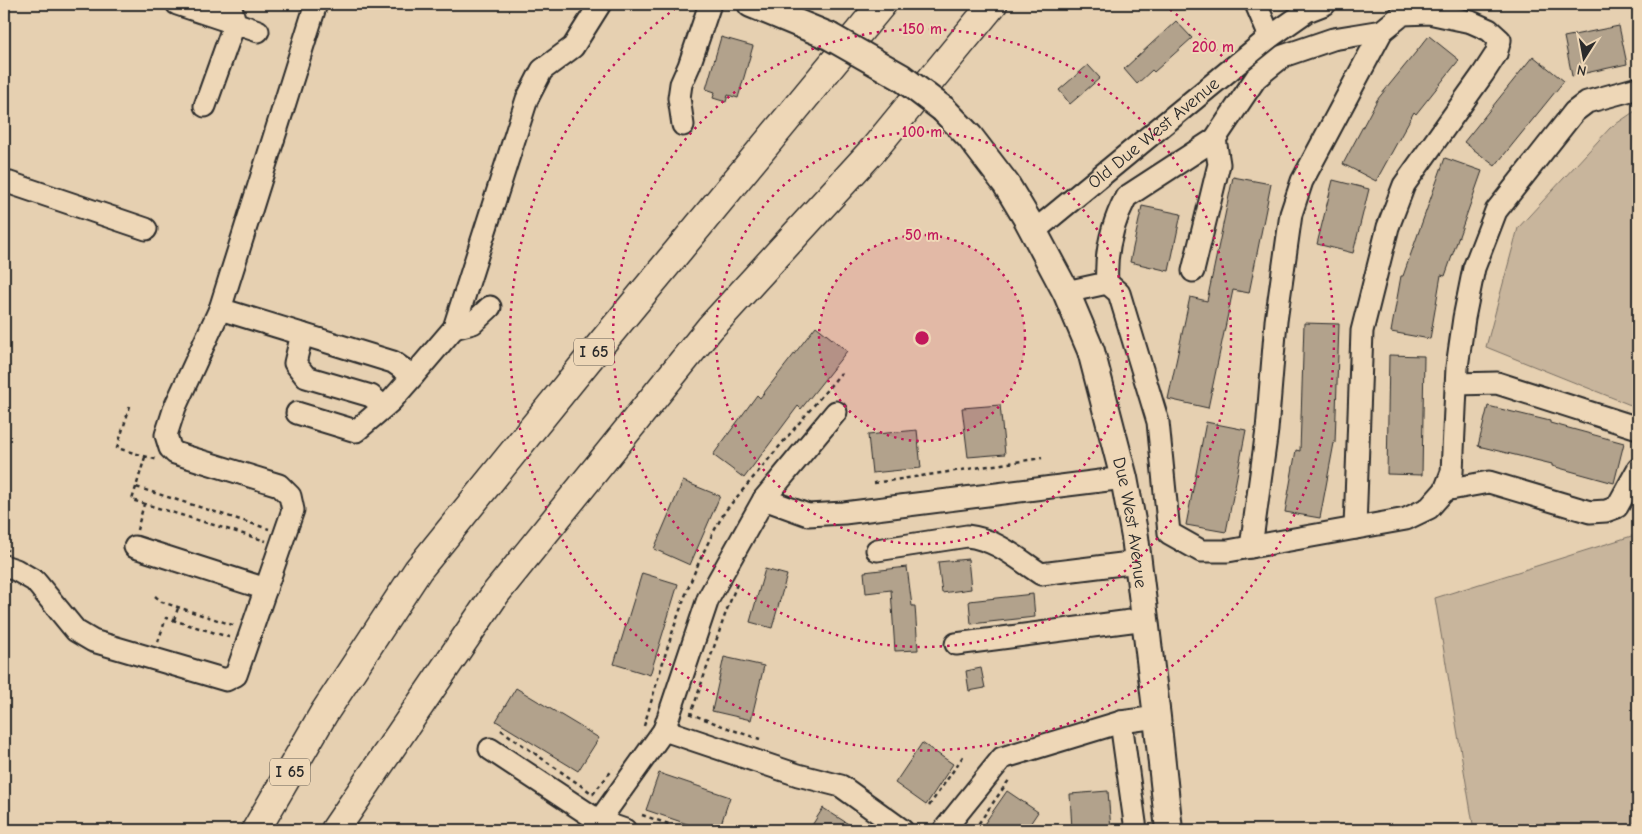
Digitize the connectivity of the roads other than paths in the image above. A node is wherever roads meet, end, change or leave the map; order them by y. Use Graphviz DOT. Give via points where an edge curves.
graph roads {
  1 [pos="177,4"];
  2 [pos="316,4"];
  3 [pos="600,4"];
  4 [pos="710,4"];
  5 [pos="750,4"];
  6 [pos="882,4"];
  7 [pos="993,4"];
  8 [pos="1256,4"];
  9 [pos="1325,4"];
  10 [pos="232,13"];
  11 [pos="258,30"];
  12 [pos="1382,31"];
  13 [pos="1270,37"];
  14 [pos="1638,88"];
  15 [pos="205,106"];
  16 [pos="683,125"];
  17 [pos="1216,139"];
  18 [pos="5,187"];
  19 [pos="146,229"];
  20 [pos="1033,232"];
  21 [pos="1193,271"];
  22 [pos="1107,283"];
  23 [pos="1066,292"];
  24 [pos="490,307"];
  25 [pos="220,309"];
  26 [pos="454,328"];
  27 [pos="302,334"];
  28 [pos="413,376"];
  29 [pos="1456,384"];
  30 [pos="384,407"];
  31 [pos="836,412"];
  32 [pos="297,413"];
  33 [pos="1638,428"];
  34 [pos="1638,469"];
  35 [pos="1124,478"];
  36 [pos="1445,490"];
  37 [pos="764,498"];
  38 [pos="1355,528"];
  39 [pos="136,539"];
  40 [pos="1251,547"];
  41 [pos="877,550"];
  42 [pos="4,561"];
  43 [pos="1138,562"];
  44 [pos="266,589"];
  45 [pos="1146,619"];
  46 [pos="956,644"];
  47 [pos="1157,717"];
  48 [pos="1121,722"];
  49 [pos="664,730"];
  50 [pos="490,749"];
  51 [pos="599,820"];
  52 [pos="256,830"];
  53 [pos="335,830"];
  54 [pos="624,830"];
  55 [pos="902,830"];
  56 [pos="944,830"];
  57 [pos="1136,830"];
  58 [pos="1169,830"];
  1 -- 10 [label="street"];
  2 -- 25 [label="street"];
  3 -- 26 [label="street" via="573,47 542,70 527,99"];
  4 -- 16 [label="street" via="681,84 679,98"];
  5 -- 20 [label="main road, Due West Avenue, bridge" via="829,36 901,77 943,109 1001,177"];
  6 -- 52 [label="highway, I 65" via="418,570 324,713"];
  7 -- 53 [label="highway" via="874,149 710,328 496,593"];
  8 -- 13 [label="street"];
  9 -- 13 [label="street, Old Due West Avenue" via="1307,11"];
  10 -- 11 [label="street"];
  10 -- 15 [label="street"];
  12 -- 17 [label="street" via="1333,39 1283,56 1256,78"];
  12 -- 38 [label="street" via="1403,14 1429,13 1471,22 1489,30 1500,40 1496,54 1404,185 1388,227 1362,331"];
  12 -- 40 [label="street" via="1302,181 1291,214"];
  13 -- 20 [label="street, Old Due West Avenue"];
  14 -- 29 [label="street" via="1587,102 1574,112 1496,211 1474,268"];
  17 -- 21 [label="street" via="1219,164"];
  17 -- 22 [label="street" via="1126,197 1110,238"];
  18 -- 19 [label="street"];
  20 -- 23 [label="main road, Due West Avenue"];
  22 -- 23 [label="street"];
  22 -- 40 [label="street" via="1118,292 1158,422 1169,533 1201,551"];
  23 -- 35 [label="main road, Due West Avenue" via="1092,351"];
  24 -- 26 [label="street" via="472,323"];
  25 -- 27 [label="street"];
  25 -- 44 [label="street" via="175,407 166,435 175,453 279,485 290,496 293,510"];
  26 -- 28 [label="street"];
  27 -- 28 [label="street" via="393,362"];
  27 -- 30 [label="street" via="295,363 306,377 371,396"];
  28 -- 30 [label="street"];
  29 -- 33 [label="street" via="1497,383"];
  29 -- 36 [label="street" via="1452,472"];
  30 -- 32 [label="street" via="356,431"];
  31 -- 37 [label="street"];
  34 -- 36 [label="street" via="1617,507 1606,511 1590,512 1489,482"];
  35 -- 37 [label="street" via="844,514 808,515"];
  35 -- 43 [label="main road, Due West Avenue"];
  36 -- 38 [label="street" via="1430,508 1406,520"];
  37 -- 49 [label="street" via="708,599"];
  38 -- 40 [label="street"];
  39 -- 44 [label="street"];
  41 -- 43 [label="street" via="967,536 998,545 1041,574"];
  42 -- 44 [label="street" via="35,581 76,630 93,641 226,680 236,675"];
  43 -- 45 [label="main road, Due West Avenue"];
  45 -- 46 [label="street"];
  45 -- 47 [label="main road, Due West Avenue"];
  47 -- 48 [label="street"];
  47 -- 58 [label="main road, Due West Avenue"];
  48 -- 56 [label="street" via="1002,758"];
  48 -- 57 [label="street"];
  49 -- 51 [label="street"];
  49 -- 55 [label="street" via="841,786"];
  50 -- 51 [label="street"];
  51 -- 54 [label="street"];
}
